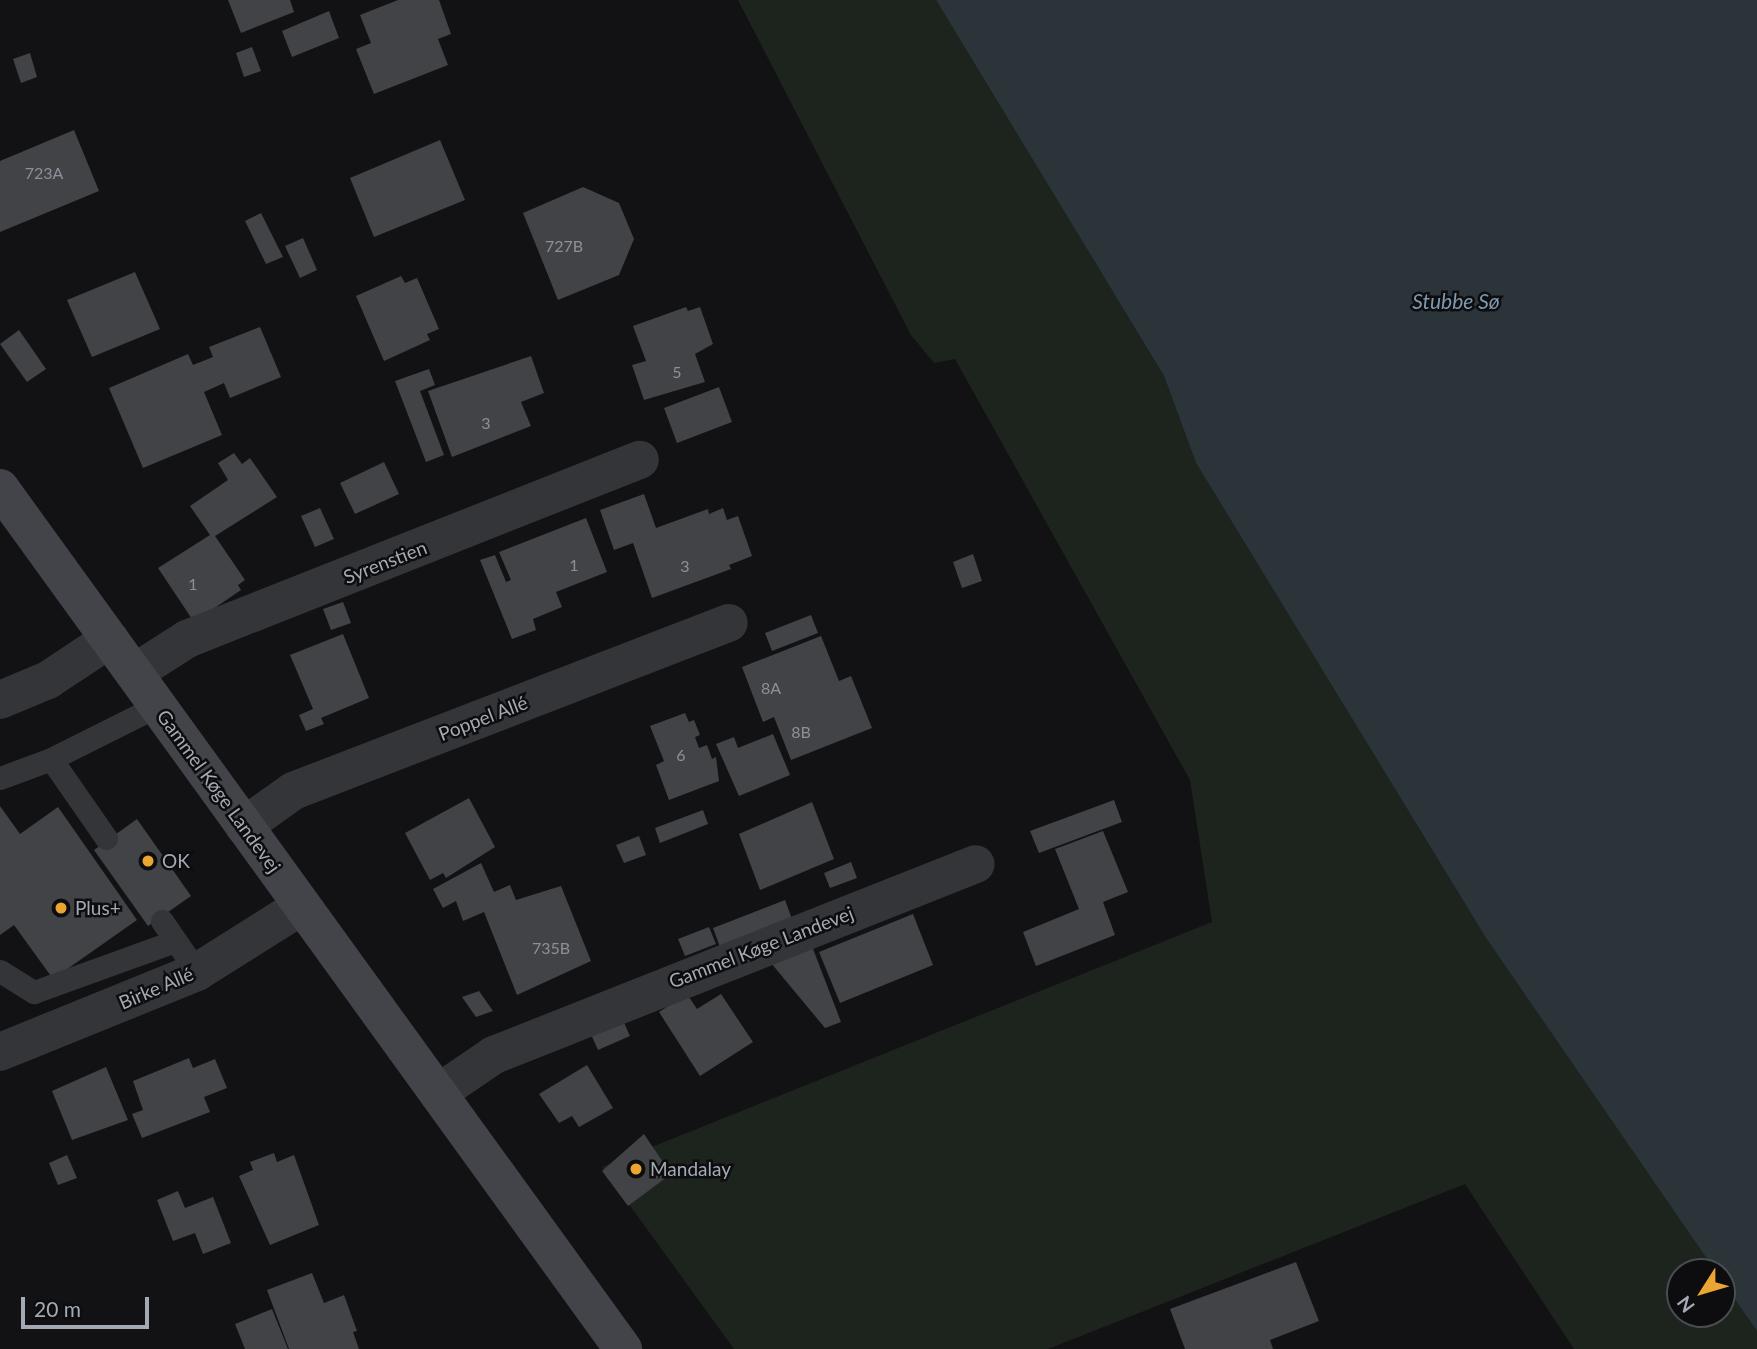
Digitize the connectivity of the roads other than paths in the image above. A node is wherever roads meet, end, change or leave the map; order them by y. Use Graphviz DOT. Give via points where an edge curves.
graph roads {
  1 [pos="640,460"];
  2 [pos="0,488"];
  3 [pos="729,623"];
  4 [pos="110,639"];
  5 [pos="134,673"];
  6 [pos="0,700"];
  7 [pos="157,706"];
  8 [pos="51,759"];
  9 [pos="0,778"];
  10 [pos="244,826"];
  11 [pos="106,838"];
  12 [pos="976,864"];
  13 [pos="302,906"];
  14 [pos="162,920"];
  15 [pos="175,941"];
  16 [pos="0,971"];
  17 [pos="197,972"];
  18 [pos="0,1052"];
  19 [pos="438,1093"];
  20 [pos="624,1349"];
  1 -- 5 [label="street, Syrenstien" via="187,639"];
  2 -- 4 [label="main road, Gammel Køge Landevej"];
  3 -- 10 [label="street, Poppel Allé" via="293,791"];
  4 -- 5 [label="main road, Gammel Køge Landevej"];
  4 -- 6 [label="street" via="48,680"];
  5 -- 7 [label="main road, Gammel Køge Landevej"];
  7 -- 8 [label="lane"];
  7 -- 10 [label="main road, Gammel Køge Landevej"];
  8 -- 9 [label="lane"];
  8 -- 11 [label="lane"];
  10 -- 13 [label="main road, Gammel Køge Landevej"];
  12 -- 19 [label="street, Gammel Køge Landevej" via="494,1055"];
  13 -- 17 [label="street, Birke Allé"];
  13 -- 19 [label="main road, Gammel Køge Landevej"];
  14 -- 15 [label="lane"];
  15 -- 16 [label="lane" via="34,992"];
  15 -- 17 [label="lane"];
  17 -- 18 [label="street, Birke Allé"];
  19 -- 20 [label="main road, Gammel Køge Landevej"];
}
